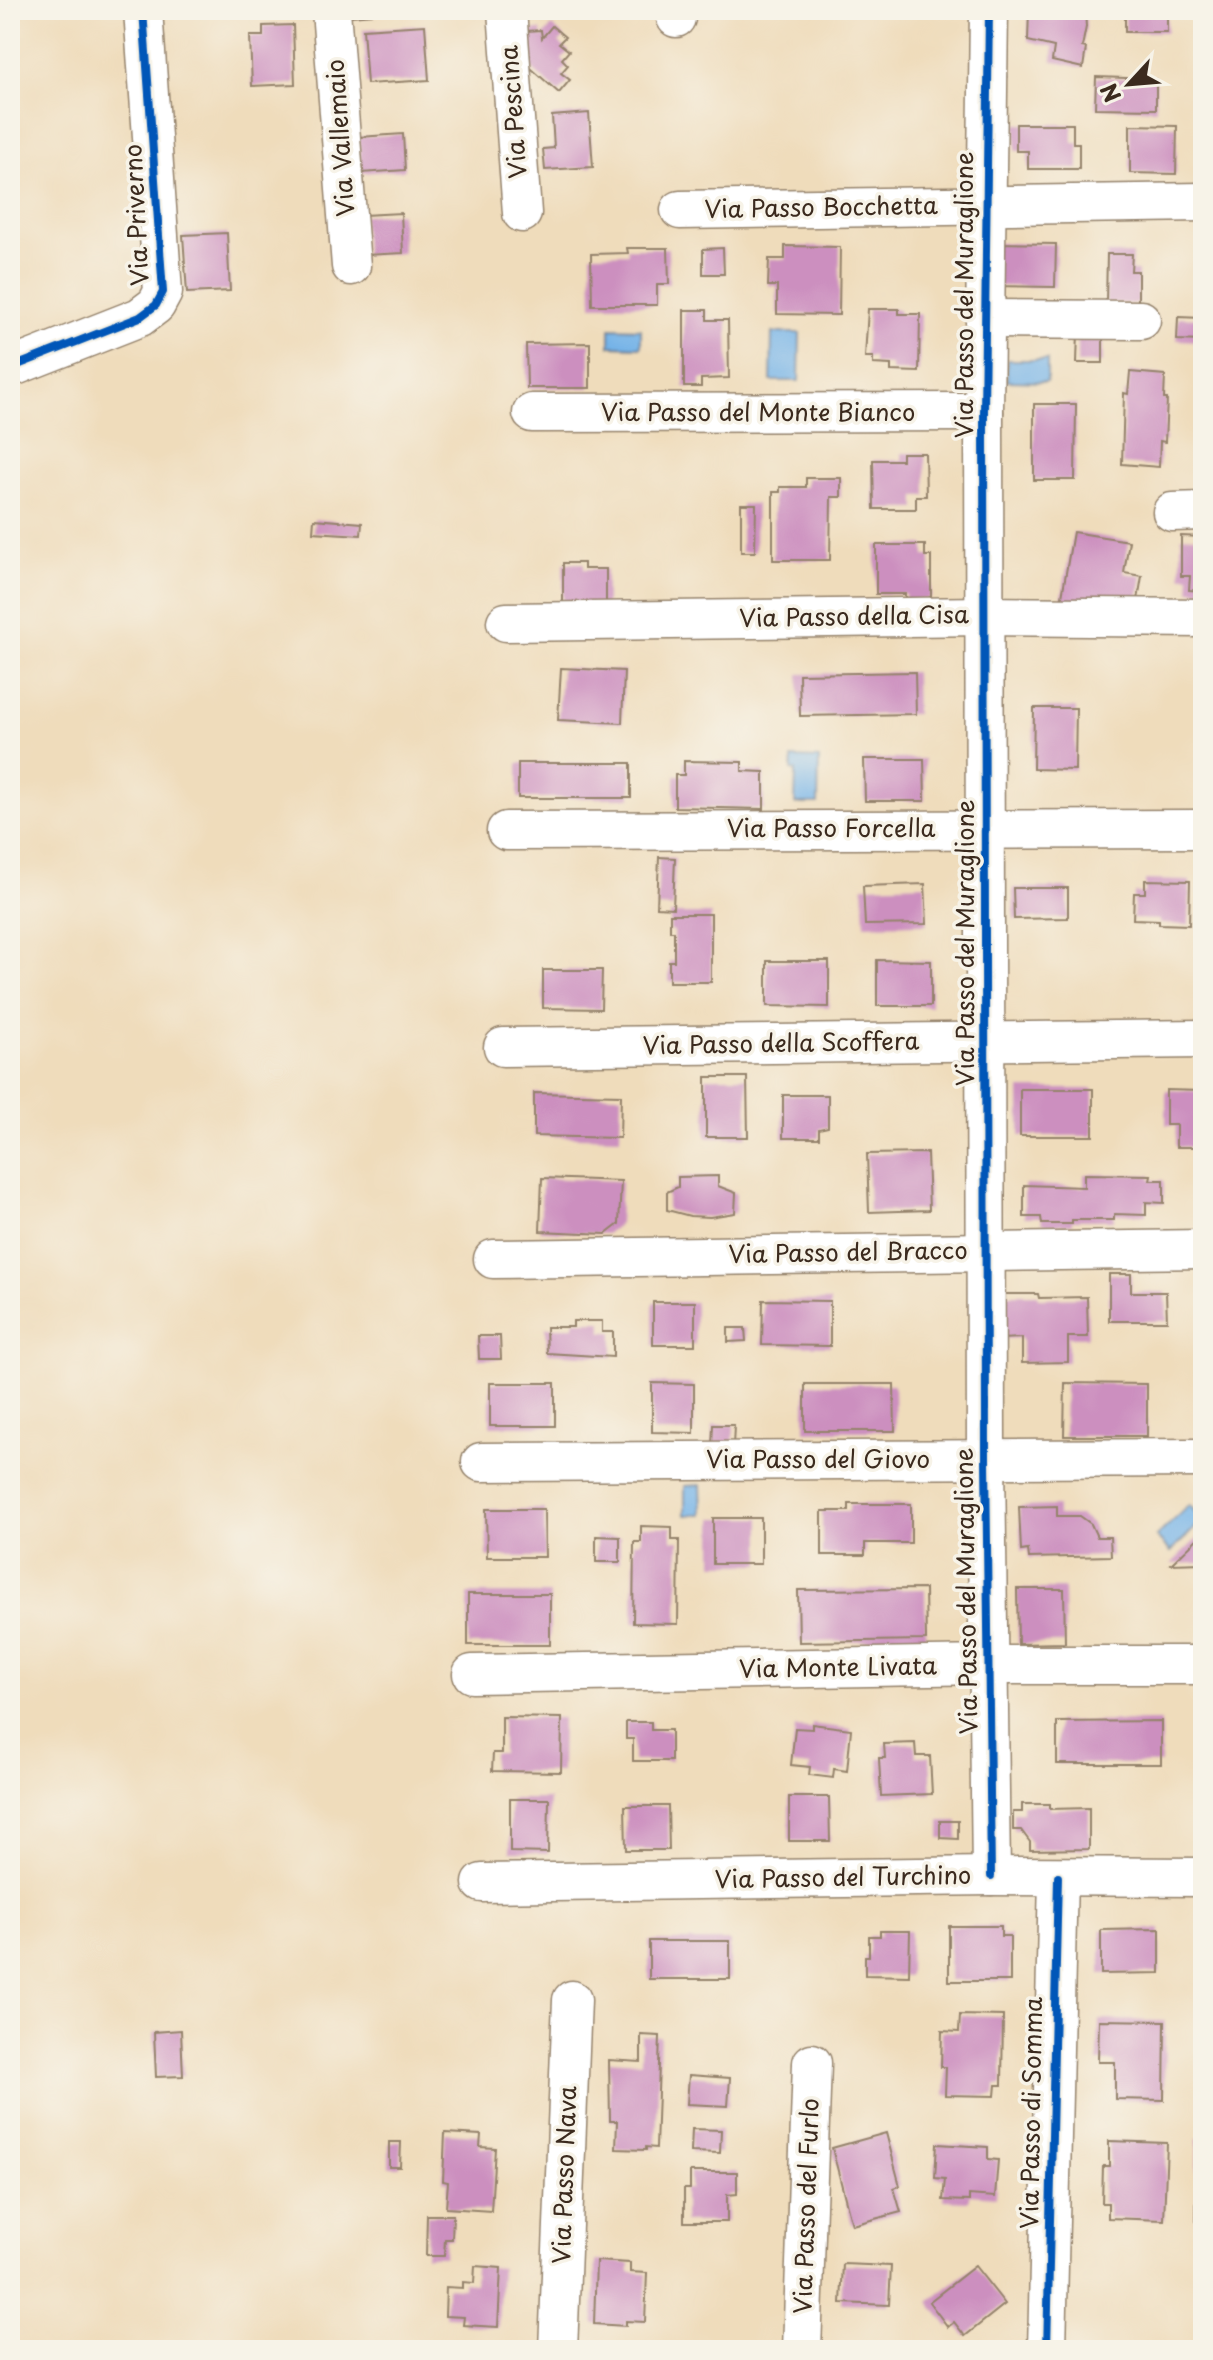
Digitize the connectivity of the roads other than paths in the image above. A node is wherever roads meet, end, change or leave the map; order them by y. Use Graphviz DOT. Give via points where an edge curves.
graph roads {
  1 [pos="143,10"];
  2 [pos="331,10"];
  3 [pos="507,10"];
  4 [pos="989,10"];
  5 [pos="1203,202"];
  6 [pos="985,205"];
  7 [pos="680,210"];
  8 [pos="522,213"];
  9 [pos="351,266"];
  10 [pos="985,319"];
  11 [pos="1141,320"];
  12 [pos="10,368"];
  13 [pos="984,412"];
  14 [pos="532,413"];
  15 [pos="985,616"];
  16 [pos="1203,618"];
  17 [pos="506,622"];
  18 [pos="986,828"];
  19 [pos="1203,829"];
  20 [pos="506,831"];
  21 [pos="1203,1039"];
  22 [pos="986,1042"];
  23 [pos="503,1047"];
  24 [pos="1203,1249"];
  25 [pos="986,1251"];
  26 [pos="493,1259"];
  27 [pos="1203,1458"];
  28 [pos="986,1459"];
  29 [pos="481,1462"];
  30 [pos="988,1665"];
  31 [pos="1203,1665"];
  32 [pos="472,1674"];
  33 [pos="991,1876"];
  34 [pos="1058,1877"];
  35 [pos="1203,1877"];
  36 [pos="482,1883"];
  37 [pos="572,2000"];
  38 [pos="812,2063"];
  39 [pos="558,2350"];
  40 [pos="802,2350"];
  41 [pos="1047,2350"];
  1 -- 12 [label="street, Via Priverno" via="163,292 140,317"];
  2 -- 9 [label="street, Via Vallemaio"];
  3 -- 8 [label="street, Via Pescina"];
  4 -- 6 [label="street, Via Passo del Muraglione"];
  5 -- 6 [label="street, Via Passo Bocchetta"];
  6 -- 7 [label="street, Via Passo Bocchetta"];
  6 -- 10 [label="street, Via Passo del Muraglione"];
  10 -- 11 [label="street"];
  10 -- 13 [label="street, Via Passo del Muraglione"];
  13 -- 14 [label="street, Via Passo del Monte Bianco"];
  13 -- 15 [label="street, Via Passo del Muraglione"];
  15 -- 16 [label="street, Via Passo della Cisa"];
  15 -- 17 [label="street, Via Passo della Cisa"];
  15 -- 18 [label="street, Via Passo del Muraglione"];
  18 -- 19 [label="street, Via Passo Forcella"];
  18 -- 20 [label="street, Via Passo Forcella"];
  18 -- 22 [label="street, Via Passo del Muraglione"];
  21 -- 22 [label="street, Via Passo della Scoffera"];
  22 -- 23 [label="street, Via Passo della Scoffera"];
  22 -- 25 [label="street, Via Passo del Muraglione"];
  24 -- 25 [label="street, Via Passo del Bracco"];
  25 -- 26 [label="street, Via Passo del Bracco"];
  25 -- 28 [label="street, Via Passo del Muraglione"];
  27 -- 28 [label="street, Via Passo del Giovo"];
  28 -- 29 [label="street, Via Passo del Giovo"];
  28 -- 30 [label="street, Via Passo del Muraglione"];
  30 -- 31 [label="street, Via Monte Livata"];
  30 -- 32 [label="street, Via Monte Livata"];
  30 -- 33 [label="street, Via Passo del Muraglione"];
  33 -- 34 [label="street, Via Passo del Turchino"];
  33 -- 36 [label="street, Via Passo del Turchino"];
  34 -- 35 [label="street, Via Passo del Turchino"];
  34 -- 41 [label="street, Via Passo di Somma"];
  37 -- 39 [label="street, Via Passo Nava"];
  38 -- 40 [label="street, Via Passo del Furlo"];
}
